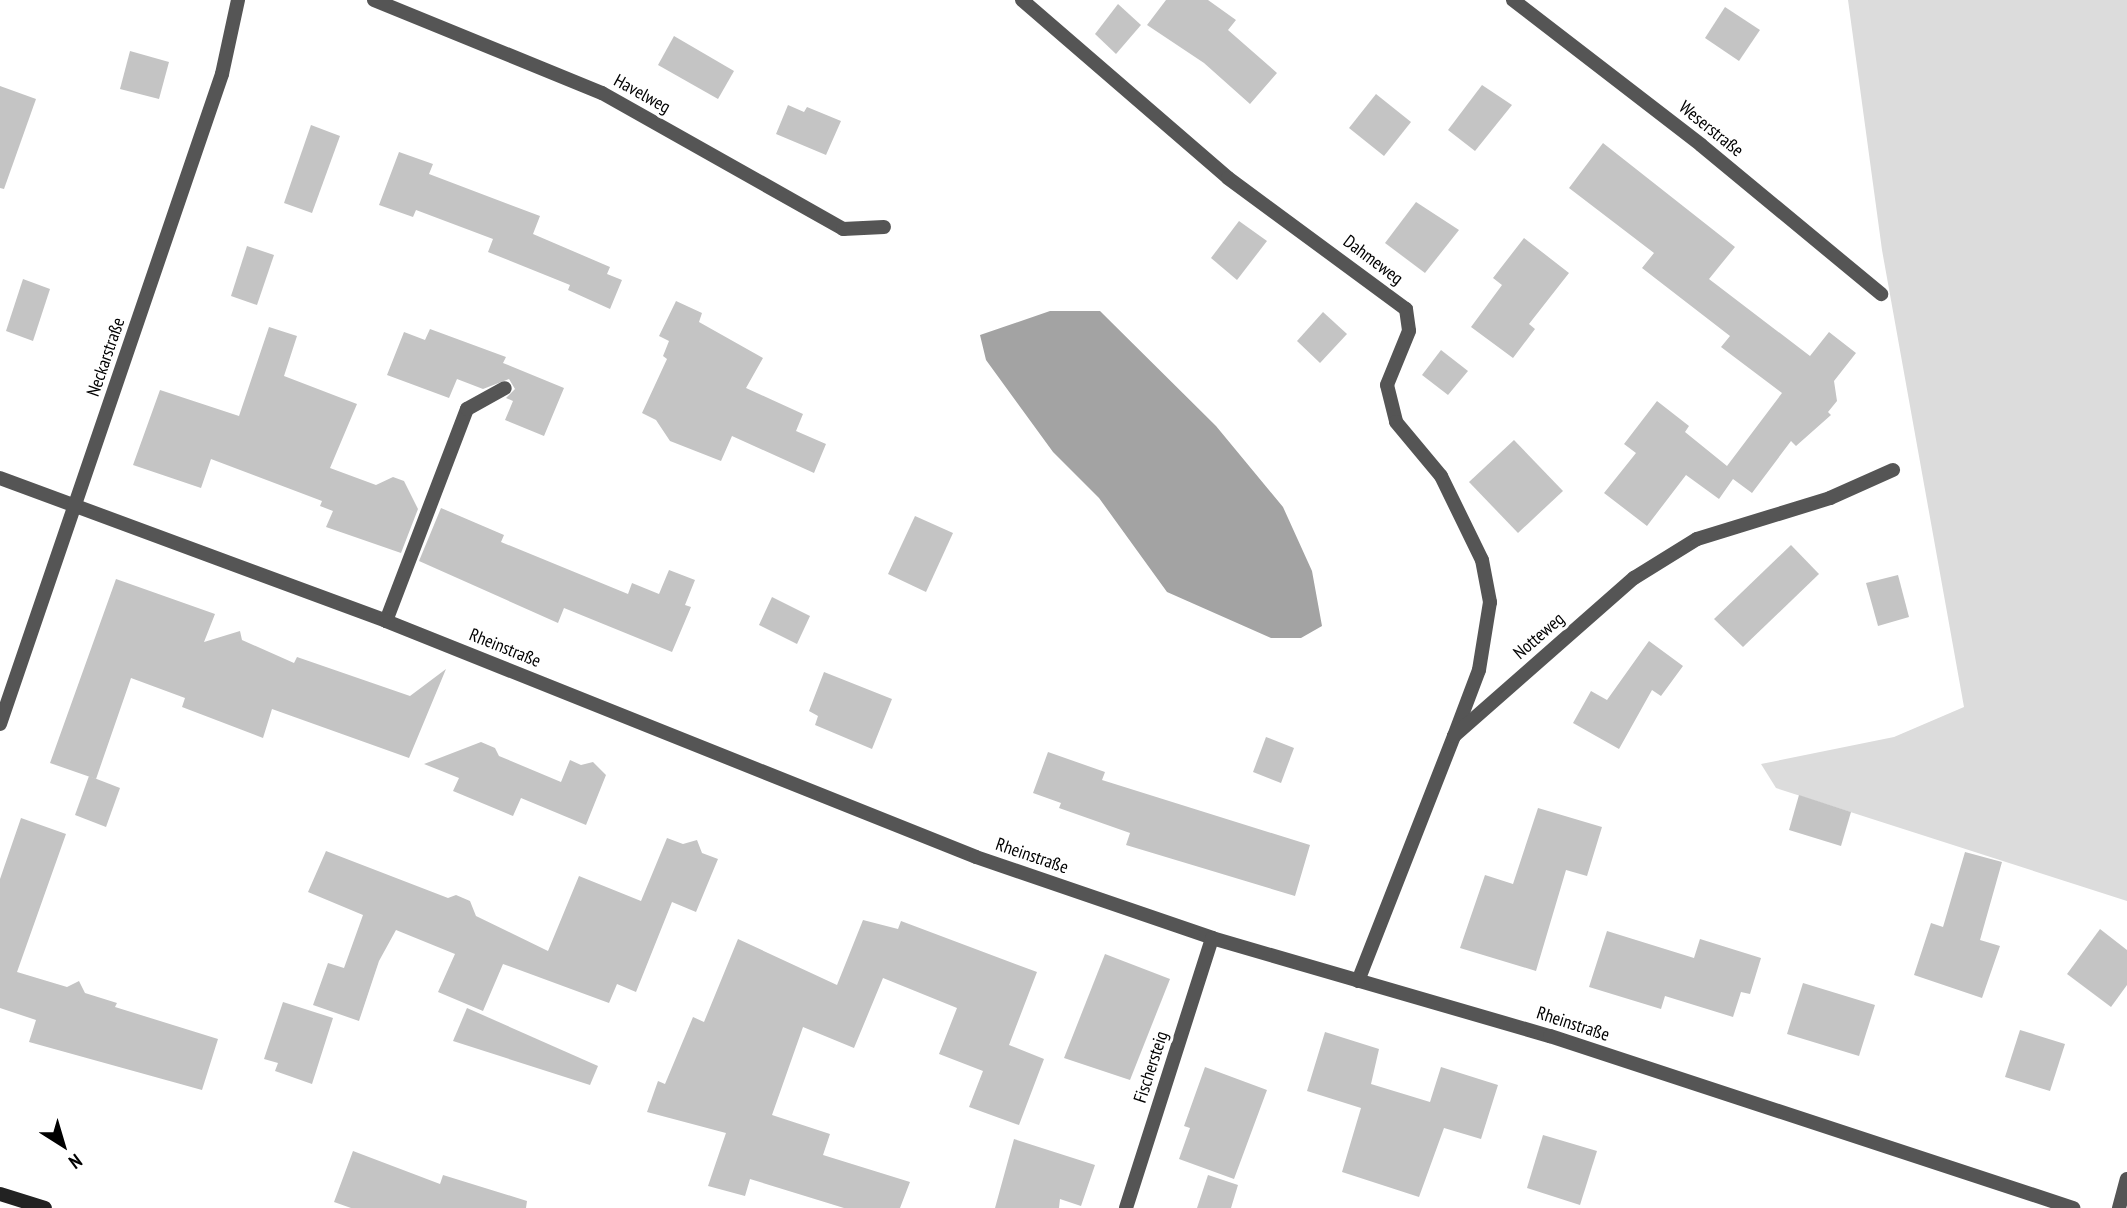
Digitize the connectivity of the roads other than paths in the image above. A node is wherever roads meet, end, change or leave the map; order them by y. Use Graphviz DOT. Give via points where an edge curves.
graph roads {
  1 [pos="239,0"];
  2 [pos="374,0"];
  3 [pos="1022,0"];
  4 [pos="1513,0"];
  5 [pos="884,227"];
  6 [pos="1881,293"];
  7 [pos="505,388"];
  8 [pos="1893,470"];
  9 [pos="0,478"];
  10 [pos="76,504"];
  11 [pos="386,621"];
  12 [pos="0,724"];
  13 [pos="1454,736"];
  14 [pos="1212,938"];
  15 [pos="1358,981"];
  16 [pos="2127,1179"];
  17 [pos="0,1194"];
  18 [pos="45,1208"];
  19 [pos="1126,1208"];
  20 [pos="2073,1208"];
  21 [pos="2119,1208"];
  1 -- 10 [label="street, Neckarstraße" via="222,74"];
  2 -- 5 [label="street, Havelweg" via="601,93 843,229"];
  3 -- 13 [label="street, Dahmeweg" via="1228,178 1406,309 1409,331 1387,385 1396,422 1441,476 1482,560 1490,602 1479,670"];
  4 -- 6 [label="street, Weserstraße" via="1701,145"];
  7 -- 11 [label="street" via="467,409"];
  8 -- 13 [label="street, Notteweg" via="1830,498 1698,539 1666,558 1634,578"];
  9 -- 10 [label="street, Rheinstraße"];
  10 -- 11 [label="street, Rheinstraße"];
  10 -- 12 [label="street, Neckarstraße"];
  11 -- 14 [label="street, Rheinstraße" via="976,857"];
  13 -- 15 [label="street, Notteweg"];
  14 -- 15 [label="street, Rheinstraße"];
  14 -- 19 [label="street, Fischersteig"];
  15 -- 20 [label="street, Rheinstraße" via="1550,1036"];
  16 -- 21 [label="street"];
  17 -- 18 [label="main road"];
}
